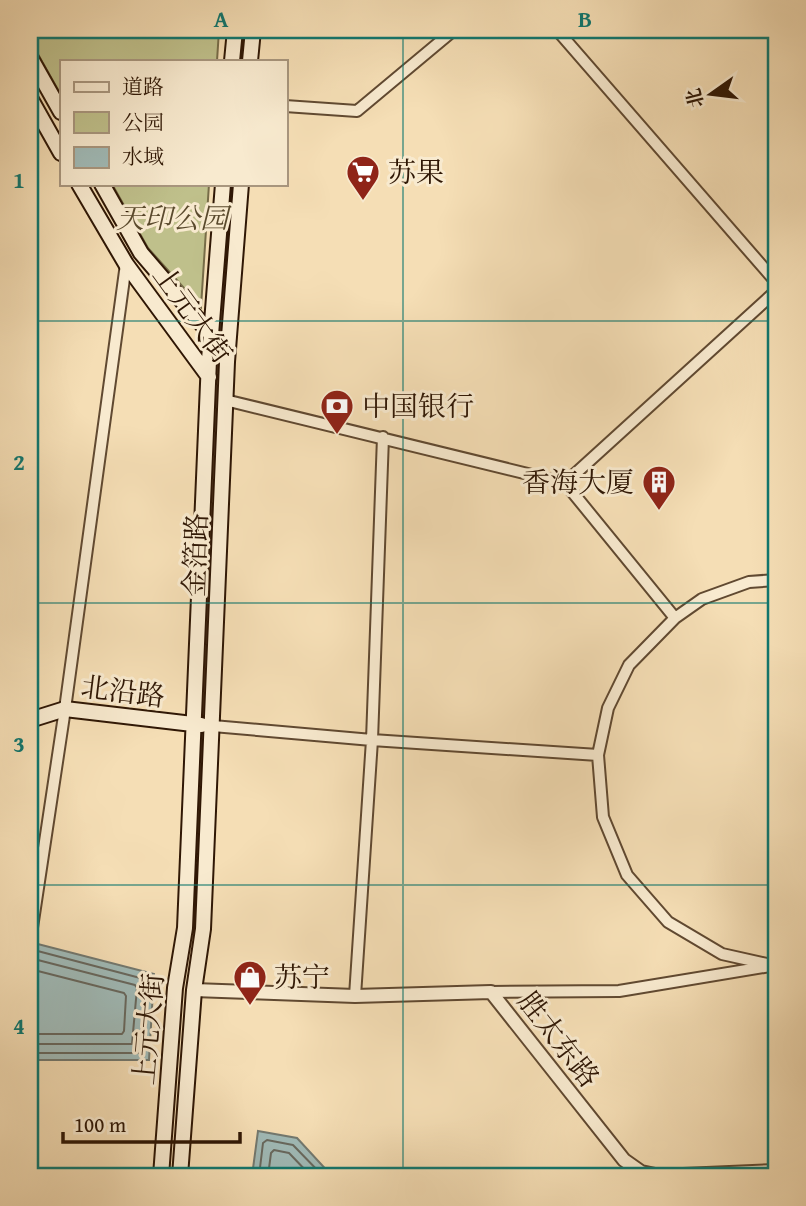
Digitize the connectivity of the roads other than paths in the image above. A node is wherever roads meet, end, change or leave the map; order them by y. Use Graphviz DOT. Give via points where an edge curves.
graph roads {
  1 [pos="235,30"];
  2 [pos="253,30"];
  3 [pos="454,30"];
  4 [pos="557,30"];
  5 [pos="30,57"];
  6 [pos="232,60"];
  7 [pos="250,60"];
  8 [pos="30,98"];
  9 [pos="287,106"];
  10 [pos="60,111"];
  11 [pos="60,151"];
  12 [pos="80,186"];
  13 [pos="103,186"];
  14 [pos="222,186"];
  15 [pos="241,186"];
  16 [pos="126,264"];
  17 [pos="776,282"];
  18 [pos="776,291"];
  19 [pos="211,333"];
  20 [pos="227,362"];
  21 [pos="208,376"];
  22 [pos="225,400"];
  23 [pos="383,437"];
  24 [pos="565,483"];
  25 [pos="776,580"];
  26 [pos="675,618"];
  27 [pos="65,709"];
  28 [pos="30,720"];
  29 [pos="194,724"];
  30 [pos="212,726"];
  31 [pos="372,740"];
  32 [pos="598,755"];
  33 [pos="185,928"];
  34 [pos="203,929"];
  35 [pos="31,935"];
  36 [pos="775,966"];
  37 [pos="194,990"];
  38 [pos="491,992"];
  39 [pos="355,996"];
  40 [pos="776,1171"];
  41 [pos="161,1176"];
  42 [pos="180,1176"];
  1 -- 6 [label="main road"];
  2 -- 7 [label="main road"];
  3 -- 9 [label="street" via="357,110"];
  4 -- 17 [label="street"];
  5 -- 10 [label="main road"];
  8 -- 11 [label="main road"];
  12 -- 16 [label="main road, 上元大街"];
  13 -- 19 [label="main road, 上元大街" via="141,253"];
  14 -- 19 [label="main road, 金箔路"];
  15 -- 20 [label="main road, 金箔路"];
  16 -- 21 [label="main road, 上元大街"];
  16 -- 27 [label="street"];
  18 -- 24 [label="street"];
  19 -- 20 [label="main road, 上元大街"];
  19 -- 21 [label="main road, 金箔路"];
  20 -- 22 [label="main road, 金箔路"];
  21 -- 22 [label="main road, 上元大街"];
  21 -- 29 [label="main road, 金箔路"];
  22 -- 23 [label="street"];
  22 -- 30 [label="main road, 金箔路"];
  23 -- 24 [label="street"];
  23 -- 31 [label="street"];
  24 -- 26 [label="street"];
  25 -- 26 [label="street" via="749,582 702,599"];
  26 -- 32 [label="street" via="629,665 608,708"];
  27 -- 28 [label="main road, 北沿路"];
  27 -- 29 [label="main road, 北沿路"];
  27 -- 35 [label="street"];
  29 -- 30 [label="main road, 北沿路"];
  29 -- 33 [label="main road, 金箔路"];
  30 -- 31 [label="street"];
  30 -- 34 [label="main road, 金箔路"];
  31 -- 32 [label="street"];
  31 -- 39 [label="street"];
  32 -- 36 [label="street" via="603,817 627,875 668,922 722,954"];
  33 -- 41 [label="main road, 上元大街" via="174,988"];
  34 -- 37 [label="main road, 上元大街"];
  36 -- 38 [label="street" via="619,991"];
  37 -- 39 [label="street, 胜太东路"];
  37 -- 42 [label="main road, 上元大街"];
  38 -- 39 [label="street, 胜太东路"];
  38 -- 40 [label="street, 胜太东路" via="624,1160 641,1172"];
}
